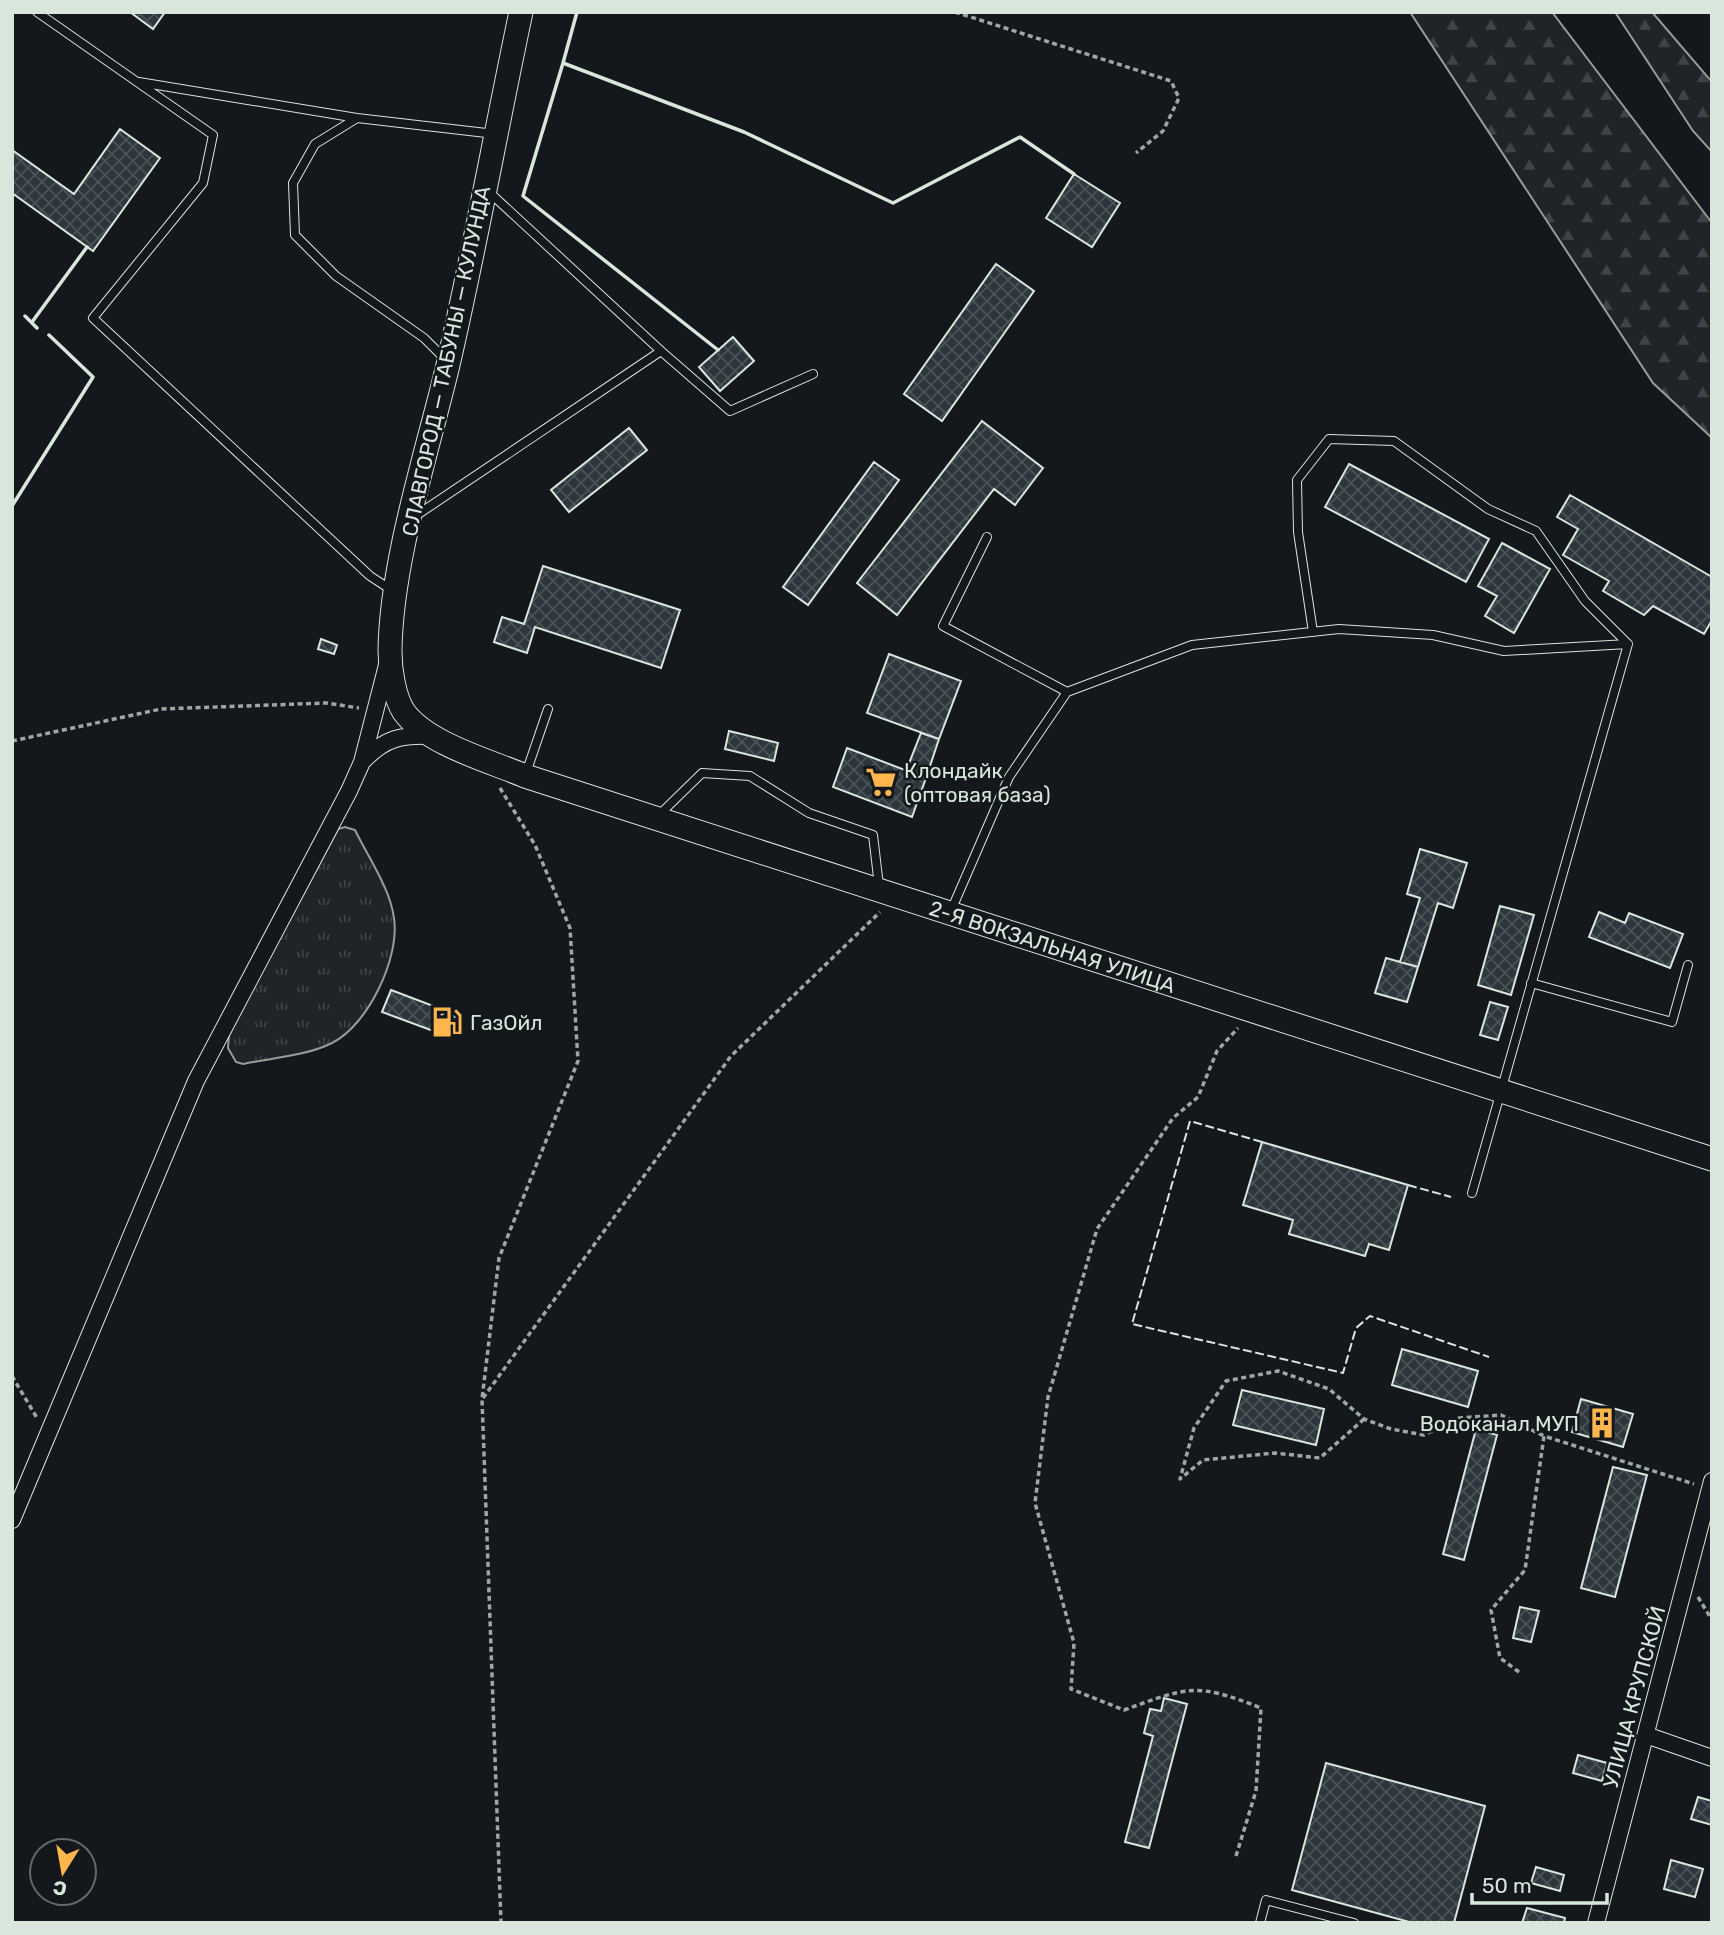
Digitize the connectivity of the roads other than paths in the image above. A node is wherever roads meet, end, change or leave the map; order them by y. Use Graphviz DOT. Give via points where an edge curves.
graph roads {
  1 [pos="37,12"];
  2 [pos="521,12"];
  3 [pos="136,82"];
  4 [pos="357,118"];
  5 [pos="495,134"];
  6 [pos="484,186"];
  7 [pos="661,351"];
  8 [pos="449,362"];
  9 [pos="813,374"];
  10 [pos="411,518"];
  11 [pos="987,537"];
  12 [pos="396,593"];
  13 [pos="1313,632"];
  14 [pos="1628,645"];
  15 [pos="390,652"];
  16 [pos="1067,692"];
  17 [pos="548,709"];
  18 [pos="403,711"];
  19 [pos="432,736"];
  20 [pos="362,762"];
  21 [pos="525,776"];
  22 [pos="656,818"];
  23 [pos="887,895"];
  24 [pos="950,913"];
  25 [pos="1688,965"];
  26 [pos="1531,983"];
  27 [pos="1500,1091"];
  28 [pos="1712,1159"];
  29 [pos="1472,1192"];
  30 [pos="1711,1485"];
  31 [pos="12,1520"];
  32 [pos="1646,1735"];
  33 [pos="1712,1758"];
  34 [pos="1260,1923"];
  35 [pos="1354,1923"];
  36 [pos="1597,1923"];
  1 -- 3 [label="lane"];
  2 -- 5 [label="main road, СЛАВГОРОД — ТАБУНЫ — КУЛУНДА"];
  3 -- 4 [label="lane"];
  3 -- 12 [label="lane" via="213,135 203,183 93,318 370,576"];
  4 -- 5 [label="lane"];
  4 -- 8 [label="lane" via="315,145 293,183 295,235 337,276 424,338"];
  5 -- 6 [label="main road, СЛАВГОРОД — ТАБУНЫ — КУЛУНДА"];
  6 -- 7 [label="lane"];
  6 -- 8 [label="main road, СЛАВГОРОД — ТАБУНЫ — КУЛУНДА"];
  7 -- 9 [label="lane" via="730,411"];
  7 -- 10 [label="lane"];
  8 -- 10 [label="main road, СЛАВГОРОД — ТАБУНЫ — КУЛУНДА"];
  10 -- 12 [label="main road, СЛАВГОРОД — ТАБУНЫ — КУЛУНДА"];
  11 -- 16 [label="lane" via="943,626"];
  12 -- 15 [label="main road, СЛАВГОРОД — ТАБУНЫ — КУЛУНДА"];
  13 -- 14 [label="lane" via="1339,629 1433,635 1504,651"];
  13 -- 14 [label="lane" via="1298,532 1297,480 1329,439 1394,441 1488,509 1536,531 1585,601"];
  13 -- 16 [label="lane" via="1192,645"];
  14 -- 26 [label="lane"];
  15 -- 18 [label="main road, СЛАВГОРОД — ТАБУНЫ — КУЛУНДА"];
  15 -- 20 [label="street"];
  16 -- 24 [label="lane" via="1009,776"];
  17 -- 21 [label="lane"];
  18 -- 19 [label="main road, 2-Я ВОКЗАЛЬНАЯ УЛИЦА"];
  19 -- 20 [label="street" via="393,737"];
  19 -- 21 [label="main road, 2-Я ВОКЗАЛЬНАЯ УЛИЦА"];
  20 -- 31 [label="street" via="196,1081"];
  21 -- 22 [label="main road, 2-Я ВОКЗАЛЬНАЯ УЛИЦА"];
  22 -- 23 [label="main road, 2-Я ВОКЗАЛЬНАЯ УЛИЦА"];
  22 -- 23 [label="lane" via="702,773 750,776 809,813 873,835"];
  23 -- 24 [label="main road, 2-Я ВОКЗАЛЬНАЯ УЛИЦА"];
  24 -- 27 [label="main road, 2-Я ВОКЗАЛЬНАЯ УЛИЦА"];
  25 -- 26 [label="lane" via="1672,1023"];
  26 -- 27 [label="lane"];
  27 -- 28 [label="main road, 2-Я ВОКЗАЛЬНАЯ УЛИЦА"];
  27 -- 29 [label="lane"];
  30 -- 32 [label="street, УЛИЦА КРУПСКОЙ"];
  32 -- 33 [label="street"];
  32 -- 36 [label="street, УЛИЦА КРУПСКОЙ"];
  34 -- 35 [label="lane" via="1266,1900"];
}
